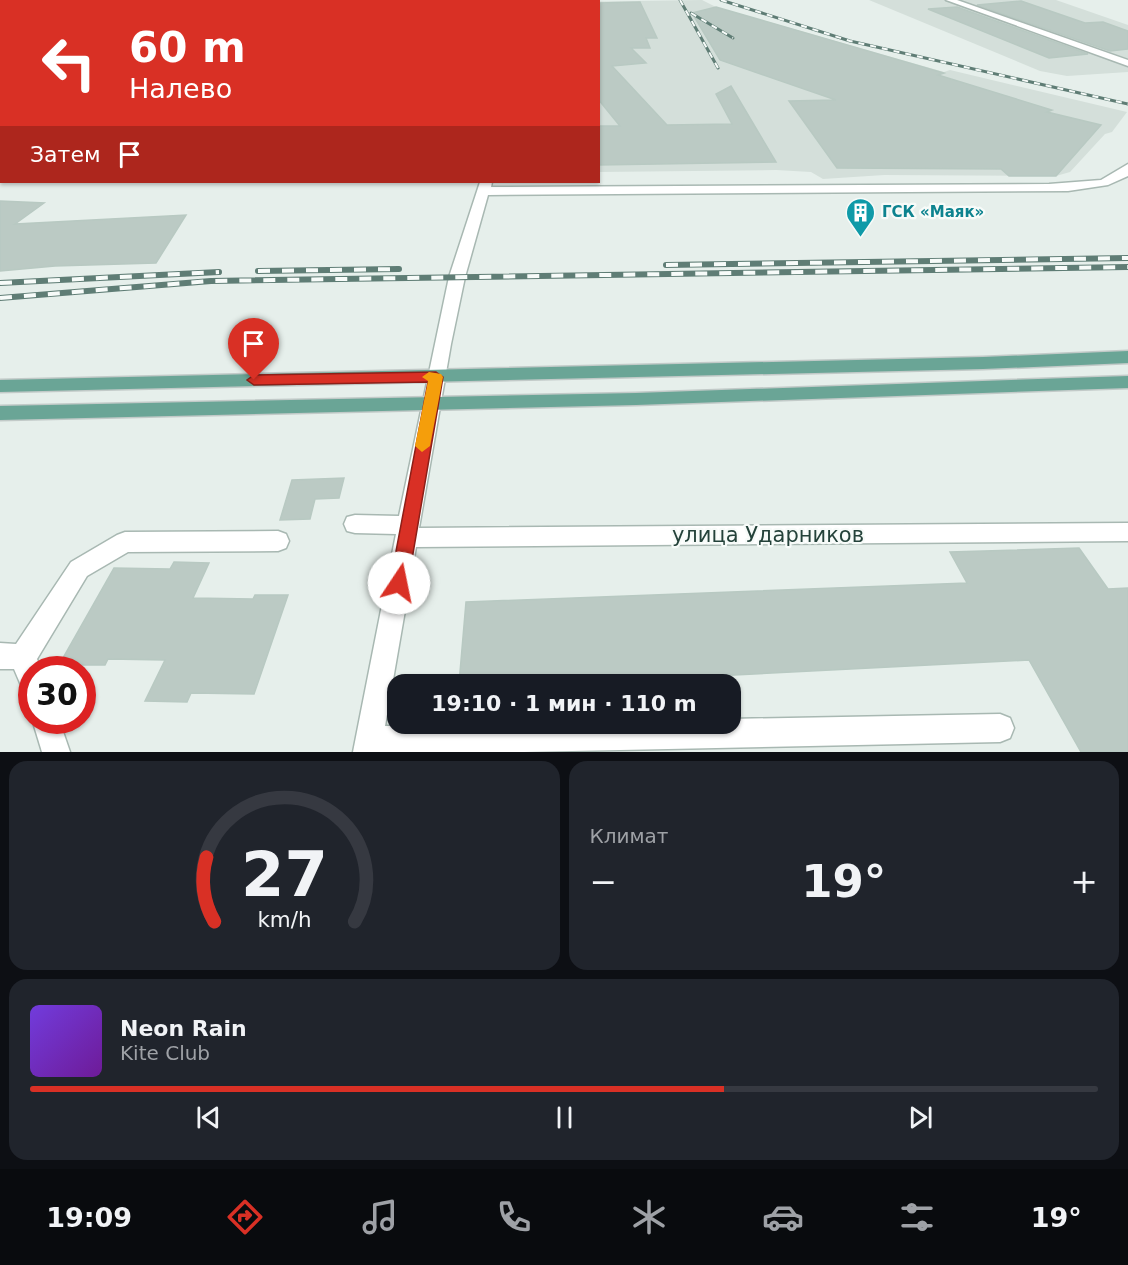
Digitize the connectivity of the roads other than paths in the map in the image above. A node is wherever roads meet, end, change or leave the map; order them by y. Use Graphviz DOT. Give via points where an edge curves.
graph roads {
  1 [pos="950,0"];
  2 [pos="1128,63"];
  3 [pos="1128,168"];
  4 [pos="485,186"];
  5 [pos="1128,357"];
  6 [pos="436,377"];
  7 [pos="1128,382"];
  8 [pos="0,386"];
  9 [pos="431,404"];
  10 [pos="0,413"];
  11 [pos="355,524"];
  12 [pos="409,531"];
  13 [pos="1125,537"];
  14 [pos="278,541"];
  15 [pos="23,656"];
  16 [pos="1000,728"];
  17 [pos="50,734"];
  18 [pos="368,746"];
  19 [pos="56,752"];
  1 -- 2 [label="street"];
  3 -- 4 [label="street" via="1117,179 1103,183 1049,188"];
  4 -- 6 [label="street" via="457,277"];
  5 -- 6 [label="main road"];
  6 -- 8 [label="main road"];
  6 -- 9 [label="street"];
  7 -- 9 [label="main road"];
  9 -- 10 [label="main road"];
  9 -- 12 [label="street"];
  11 -- 12 [label="street, улица Ударников"];
  12 -- 13 [label="street, улица Ударников"];
  12 -- 18 [label="street"];
  14 -- 15 [label="street" via="125,542 79,569"];
  16 -- 18 [label="street"];
  17 -- 19 [label="street"];
}
